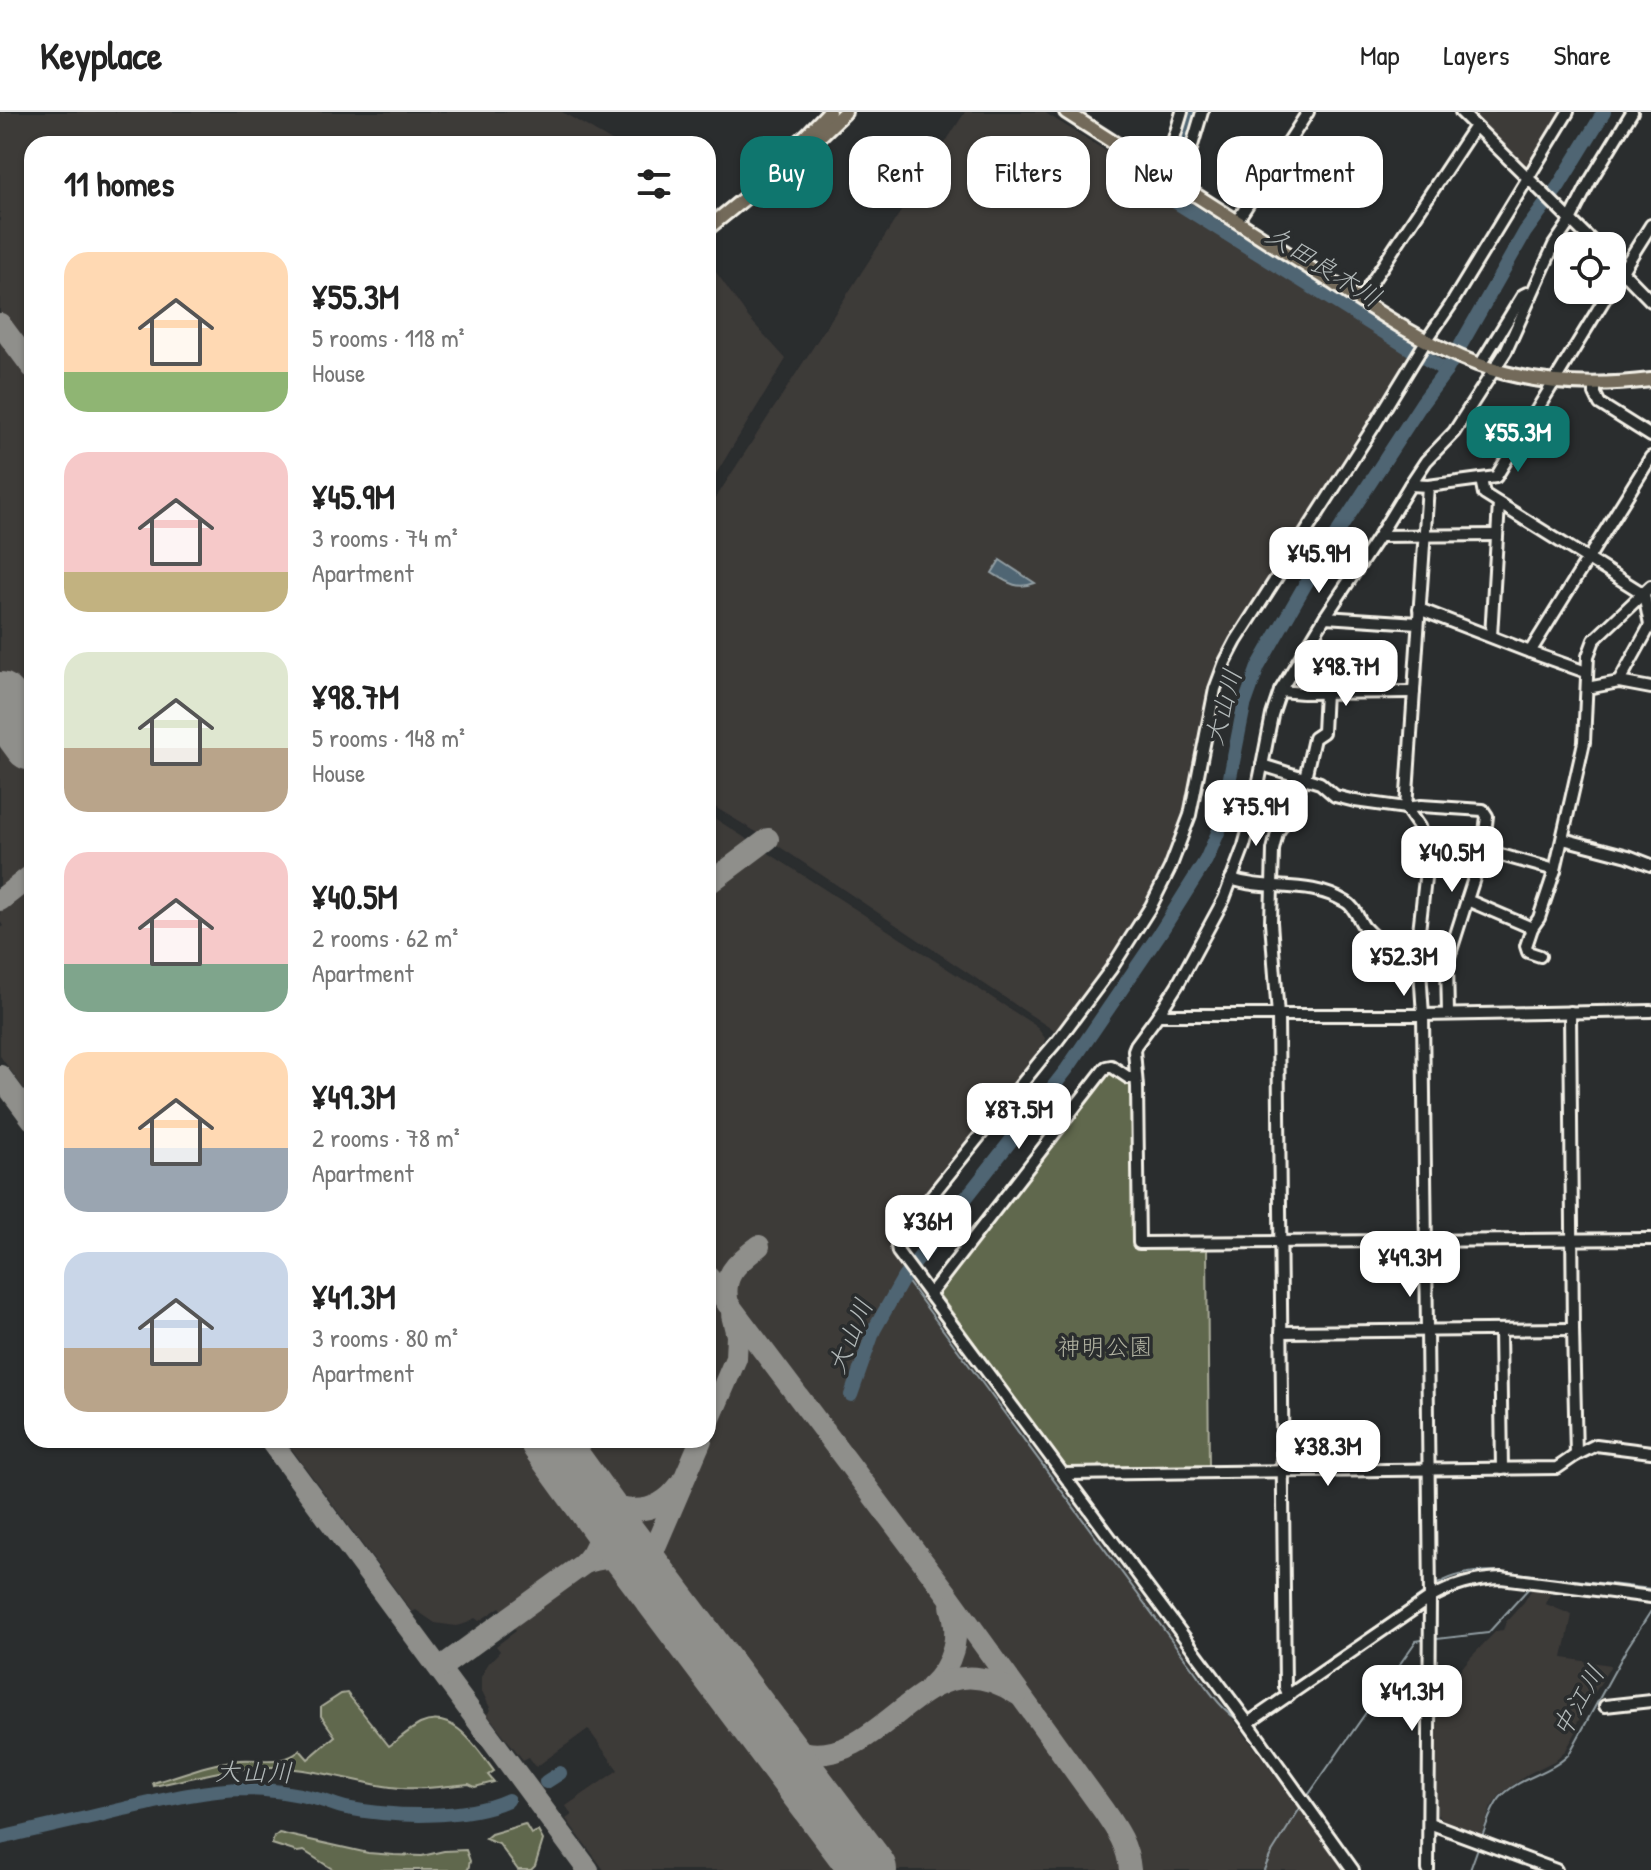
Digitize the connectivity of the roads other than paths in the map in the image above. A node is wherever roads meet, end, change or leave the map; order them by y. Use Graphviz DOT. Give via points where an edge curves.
graph roads {
  1 [pos="829,112"];
  2 [pos="845,112"];
  3 [pos="1066,112"];
  4 [pos="1182,112"];
  5 [pos="1202,112"];
  6 [pos="1308,112"];
  7 [pos="1461,112"];
  8 [pos="1568,112"];
  9 [pos="1632,112"];
  10 [pos="1475,126"];
  11 [pos="1175,136"];
  12 [pos="1195,136"];
  13 [pos="1106,138"];
  14 [pos="1528,178"];
  15 [pos="1201,199"];
  16 [pos="716,212"];
  17 [pos="1569,218"];
  18 [pos="716,221"];
  19 [pos="1237,221"];
  20 [pos="1651,225"];
  21 [pos="1583,232"];
  22 [pos="1626,265"];
  23 [pos="1626,275"];
  24 [pos="1531,296"];
  25 [pos="1360,300"];
  26 [pos="1651,301"];
  27 [pos="1602,304"];
  28 [pos="1424,349"];
  29 [pos="1478,364"];
  30 [pos="1495,369"];
  31 [pos="1651,380"];
  32 [pos="1556,382"];
  33 [pos="1595,384"];
  34 [pos="1651,436"];
  35 [pos="1651,457"];
  36 [pos="1646,475"];
  37 [pos="1481,479"];
  38 [pos="1410,485"];
  39 [pos="1428,486"];
  40 [pos="1499,504"];
  41 [pos="1497,535"];
  42 [pos="1379,536"];
  43 [pos="1424,536"];
  44 [pos="1588,558"];
  45 [pos="1648,590"];
  46 [pos="1419,609"];
  47 [pos="1325,617"];
  48 [pos="1418,623"];
  49 [pos="1651,625"];
  50 [pos="1491,636"];
  51 [pos="1530,652"];
  52 [pos="1586,672"];
  53 [pos="1619,682"];
  54 [pos="1587,688"];
  55 [pos="1651,688"];
  56 [pos="1280,691"];
  57 [pos="1325,692"];
  58 [pos="1414,692"];
  59 [pos="1262,765"];
  60 [pos="1305,778"];
  61 [pos="1406,808"];
  62 [pos="1563,839"];
  63 [pos="1483,850"];
  64 [pos="1651,865"];
  65 [pos="1555,870"];
  66 [pos="1231,879"];
  67 [pos="1272,884"];
  68 [pos="1467,900"];
  69 [pos="1532,928"];
  70 [pos="1418,955"];
  71 [pos="1540,956"];
  72 [pos="1651,1011"];
  73 [pos="1570,1012"];
  74 [pos="1448,1014"];
  75 [pos="1158,1015"];
  76 [pos="1423,1015"];
  77 [pos="1278,1016"];
  78 [pos="1135,1078"];
  79 [pos="1572,1239"];
  80 [pos="1651,1239"];
  81 [pos="1280,1242"];
  82 [pos="1426,1242"];
  83 [pos="930,1294"];
  84 [pos="1573,1329"];
  85 [pos="1427,1330"];
  86 [pos="1500,1330"];
  87 [pos="1281,1332"];
  88 [pos="1651,1452"];
  89 [pos="1576,1455"];
  90 [pos="1428,1469"];
  91 [pos="1502,1469"];
  92 [pos="1283,1471"];
  93 [pos="1064,1474"];
  94 [pos="1649,1595"];
  95 [pos="1430,1597"];
  96 [pos="1287,1693"];
  97 [pos="1651,1701"];
  98 [pos="1605,1706"];
  99 [pos="1248,1723"];
  100 [pos="1429,1823"];
  101 [pos="1353,1870"];
  102 [pos="1428,1870"];
  103 [pos="1556,1870"];
  1 -- 16 [label="main road"];
  2 -- 18 [label="main road"];
  3 -- 13 [label="main road"];
  4 -- 11 [label="street"];
  5 -- 12 [label="street"];
  6 -- 19 [label="street"];
  7 -- 10 [label="street"];
  8 -- 14 [label="street"];
  9 -- 17 [label="street"];
  10 -- 14 [label="street"];
  10 -- 25 [label="street"];
  14 -- 17 [label="street"];
  14 -- 28 [label="street"];
  15 -- 19 [label="main road"];
  17 -- 21 [label="street"];
  17 -- 24 [label="street"];
  19 -- 25 [label="main road"];
  20 -- 22 [label="street"];
  23 -- 26 [label="street"];
  24 -- 29 [label="street" via="1523,295"];
  24 -- 30 [label="street"];
  25 -- 28 [label="main road"];
  27 -- 32 [label="street"];
  28 -- 29 [label="main road"];
  28 -- 83 [label="street" via="1225,662 1207,722 1190,815 1151,906 1088,1001 900,1235 898,1252"];
  29 -- 30 [label="main road"];
  30 -- 32 [label="main road"];
  30 -- 38 [label="street" via="1454,432"];
  31 -- 33 [label="main road"];
  32 -- 33 [label="main road"];
  32 -- 37 [label="street" via="1496,477"];
  33 -- 34 [label="street" via="1600,404"];
  35 -- 36 [label="street"];
  36 -- 44 [label="street"];
  37 -- 39 [label="street"];
  37 -- 40 [label="street" via="1484,494"];
  38 -- 39 [label="street"];
  38 -- 42 [label="street"];
  39 -- 43 [label="street"];
  40 -- 41 [label="street"];
  40 -- 44 [label="street"];
  41 -- 43 [label="street"];
  41 -- 50 [label="street"];
  42 -- 43 [label="street"];
  42 -- 47 [label="street"];
  43 -- 46 [label="street"];
  44 -- 45 [label="street"];
  44 -- 51 [label="street"];
  45 -- 49 [label="street"];
  45 -- 52 [label="street" via="1594,640"];
  46 -- 48 [label="street"];
  46 -- 50 [label="street"];
  47 -- 48 [label="street"];
  47 -- 56 [label="street"];
  48 -- 58 [label="street"];
  49 -- 53 [label="street"];
  50 -- 51 [label="street"];
  51 -- 52 [label="street"];
  52 -- 54 [label="street"];
  53 -- 54 [label="street"];
  53 -- 55 [label="street"];
  54 -- 62 [label="street" via="1584,742"];
  56 -- 57 [label="street"];
  56 -- 59 [label="street"];
  57 -- 58 [label="street"];
  57 -- 60 [label="street" via="1323,732 1314,738"];
  58 -- 61 [label="street"];
  59 -- 60 [label="street"];
  59 -- 66 [label="street"];
  60 -- 61 [label="street" via="1335,796"];
  60 -- 67 [label="street" via="1277,833"];
  61 -- 63 [label="street" via="1483,810"];
  61 -- 70 [label="street" via="1425,846"];
  62 -- 64 [label="street"];
  62 -- 65 [label="street"];
  63 -- 65 [label="street"];
  63 -- 68 [label="street"];
  65 -- 69 [label="street"];
  66 -- 67 [label="street"];
  66 -- 75 [label="street"];
  67 -- 70 [label="street" via="1320,889 1350,903 1384,945"];
  67 -- 77 [label="street"];
  68 -- 69 [label="street"];
  68 -- 74 [label="street" via="1447,963"];
  69 -- 71 [label="street" via="1526,946"];
  70 -- 76 [label="street"];
  72 -- 73 [label="street"];
  73 -- 74 [label="street"];
  73 -- 79 [label="street"];
  74 -- 76 [label="street"];
  75 -- 77 [label="street"];
  75 -- 78 [label="street" via="1135,1048"];
  76 -- 77 [label="street"];
  76 -- 82 [label="street"];
  77 -- 81 [label="street"];
  78 -- 81 [label="street" via="1139,1243"];
  78 -- 83 [label="street" via="1106,1067"];
  79 -- 80 [label="street"];
  79 -- 82 [label="street"];
  79 -- 84 [label="street"];
  81 -- 82 [label="street"];
  81 -- 87 [label="street"];
  82 -- 85 [label="street"];
  83 -- 93 [label="street"];
  84 -- 86 [label="street"];
  84 -- 89 [label="street"];
  85 -- 86 [label="street"];
  85 -- 87 [label="street"];
  85 -- 90 [label="street"];
  86 -- 91 [label="street"];
  87 -- 92 [label="street"];
  88 -- 89 [label="street" via="1596,1445"];
  89 -- 91 [label="street" via="1557,1468"];
  90 -- 91 [label="street"];
  90 -- 92 [label="street"];
  90 -- 95 [label="street"];
  92 -- 93 [label="street"];
  92 -- 96 [label="street"];
  93 -- 99 [label="street"];
  94 -- 95 [label="street" via="1501,1578 1477,1579"];
  95 -- 96 [label="street"];
  95 -- 100 [label="street"];
  96 -- 99 [label="street"];
  97 -- 98 [label="street"];
  99 -- 101 [label="street"];
  100 -- 102 [label="street"];
  100 -- 103 [label="street"];
}
